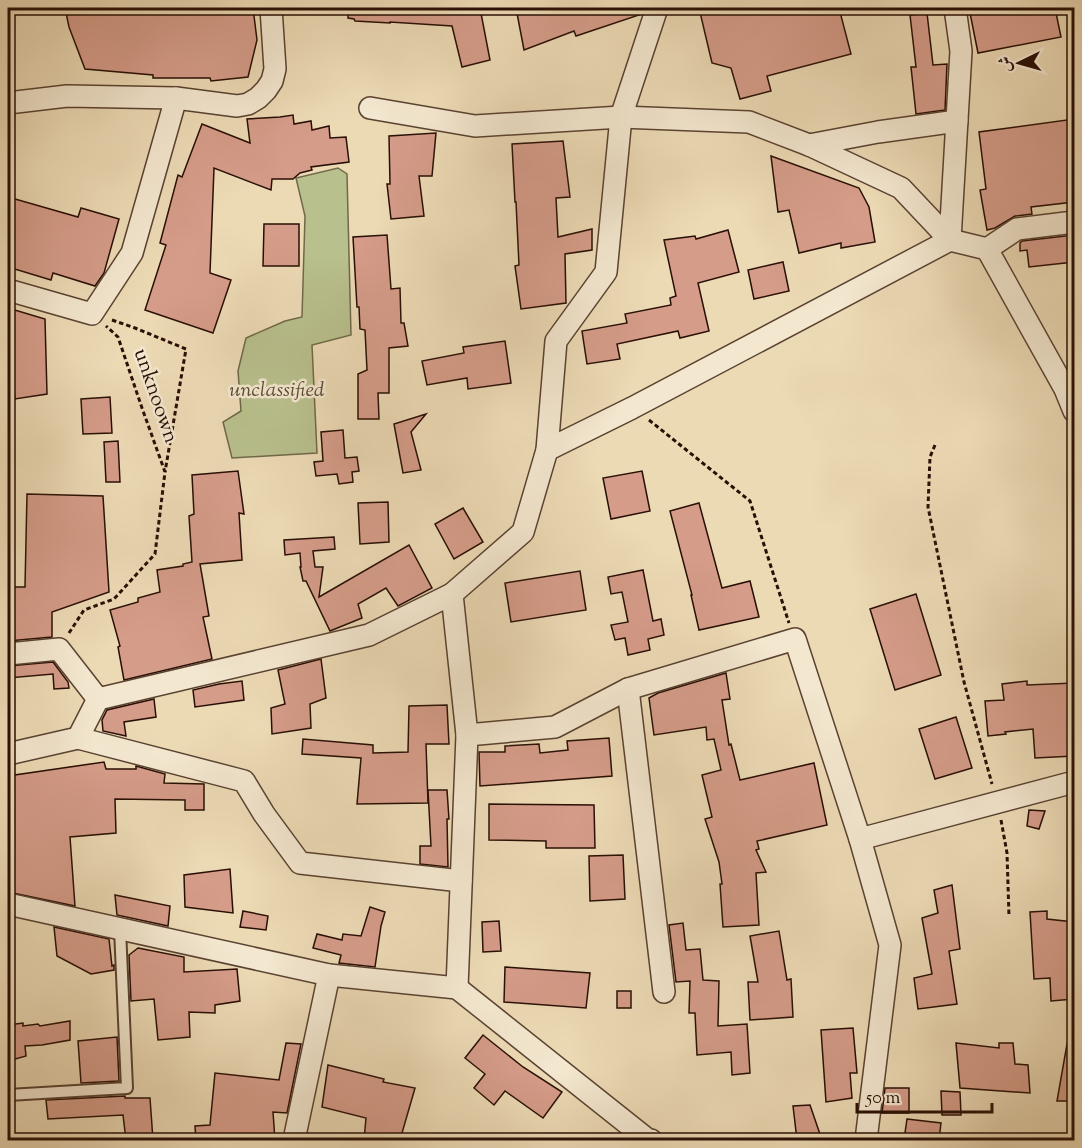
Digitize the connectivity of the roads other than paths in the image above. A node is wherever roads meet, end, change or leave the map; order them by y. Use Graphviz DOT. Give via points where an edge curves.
graph roads {
  1 [pos="271,8"];
  2 [pos="657,8"];
  3 [pos="955,8"];
  4 [pos="176,98"];
  5 [pos="8,103"];
  6 [pos="370,108"];
  7 [pos="621,117"];
  8 [pos="957,121"];
  9 [pos="809,145"];
  10 [pos="1074,222"];
  11 [pos="950,240"];
  12 [pos="987,249"];
  13 [pos="8,290"];
  14 [pos="1074,411"];
  15 [pos="547,450"];
  16 [pos="452,594"];
  17 [pos="8,654"];
  18 [pos="628,689"];
  19 [pos="98,699"];
  20 [pos="467,735"];
  21 [pos="78,738"];
  22 [pos="8,754"];
  23 [pos="1074,782"];
  24 [pos="860,839"];
  25 [pos="461,881"];
  26 [pos="8,904"];
  27 [pos="120,929"];
  28 [pos="329,975"];
  29 [pos="457,988"];
  30 [pos="664,993"];
  31 [pos="8,1095"];
  32 [pos="294,1140"];
  33 [pos="651,1140"];
  34 [pos="866,1140"];
  1 -- 4 [label="street" via="275,69 272,81 258,98 237,106"];
  2 -- 7 [label="street"];
  3 -- 8 [label="street" via="962,51"];
  4 -- 5 [label="street" via="67,96"];
  4 -- 13 [label="street" via="132,253 92,314"];
  6 -- 7 [label="street" via="475,126"];
  7 -- 9 [label="street" via="749,122"];
  7 -- 15 [label="street" via="606,272 556,342"];
  8 -- 9 [label="street"];
  8 -- 11 [label="street"];
  9 -- 11 [label="street" via="901,188"];
  10 -- 12 [label="street" via="1017,229"];
  11 -- 12 [label="street"];
  11 -- 15 [label="street"];
  12 -- 14 [label="street"];
  15 -- 16 [label="street" via="523,532"];
  16 -- 19 [label="street" via="369,635"];
  16 -- 20 [label="street"];
  17 -- 19 [label="street" via="59,650"];
  18 -- 20 [label="street" via="555,727"];
  18 -- 24 [label="street" via="795,639"];
  18 -- 30 [label="street"];
  19 -- 21 [label="street"];
  20 -- 25 [label="street"];
  21 -- 22 [label="street"];
  21 -- 25 [label="street" via="244,781 300,862"];
  23 -- 24 [label="street"];
  24 -- 34 [label="street" via="890,945"];
  25 -- 29 [label="street"];
  26 -- 27 [label="street"];
  27 -- 28 [label="street"];
  27 -- 31 [label="lane" via="127,1088"];
  28 -- 29 [label="street"];
  28 -- 32 [label="street"];
  29 -- 33 [label="street"];
}
